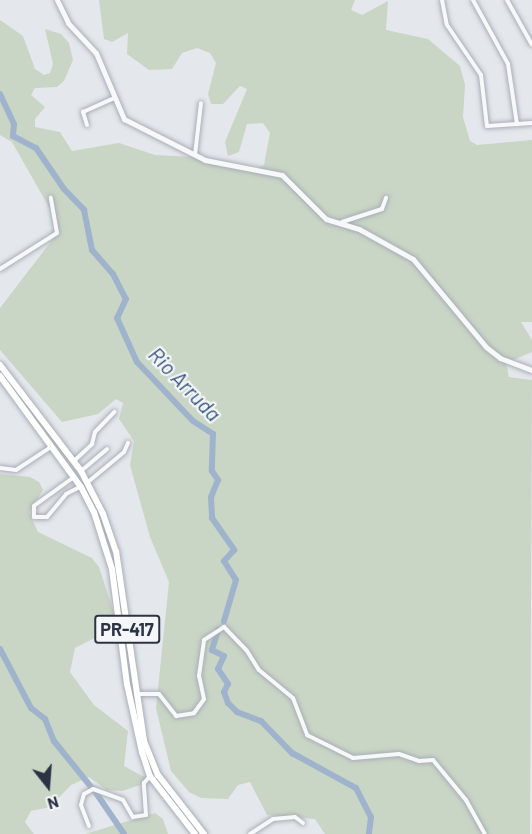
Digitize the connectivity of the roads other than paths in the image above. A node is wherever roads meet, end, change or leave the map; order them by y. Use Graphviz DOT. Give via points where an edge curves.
graph roads {
  1 [pos="57,0"];
  2 [pos="442,0"];
  3 [pos="473,0"];
  4 [pos="507,0"];
  5 [pos="532,45"];
  6 [pos="114,98"];
  7 [pos="201,103"];
  8 [pos="532,123"];
  9 [pos="518,124"];
  10 [pos="87,125"];
  11 [pos="195,156"];
  12 [pos="51,198"];
  13 [pos="386,198"];
  14 [pos="342,222"];
  15 [pos="0,269"];
  16 [pos="0,365"];
  17 [pos="532,370"];
  18 [pos="0,376"];
  19 [pos="114,412"];
  20 [pos="128,443"];
  21 [pos="52,446"];
  22 [pos="107,449"];
  23 [pos="74,461"];
  24 [pos="0,468"];
  25 [pos="81,471"];
  26 [pos="74,477"];
  27 [pos="88,482"];
  28 [pos="81,487"];
  29 [pos="136,694"];
  30 [pos="150,776"];
  31 [pos="303,823"];
  32 [pos="89,826"];
  33 [pos="195,834"];
  34 [pos="204,834"];
  35 [pos="250,834"];
  36 [pos="485,834"];
  1 -- 6 [label="street" via="68,23 96,53"];
  2 -- 9 [label="street" via="447,25 481,75 487,126"];
  3 -- 9 [label="street" via="508,64"];
  4 -- 5 [label="street"];
  6 -- 10 [label="street" via="83,112"];
  6 -- 11 [label="street" via="124,119"];
  7 -- 11 [label="street"];
  8 -- 9 [label="street"];
  11 -- 14 [label="street" via="282,175 317,213"];
  12 -- 15 [label="street" via="57,233"];
  13 -- 14 [label="street" via="382,209"];
  14 -- 17 [label="street" via="413,259 486,347 500,358"];
  16 -- 23 [label="main road, PR-417"];
  18 -- 21 [label="main road, PR-417"];
  19 -- 23 [label="street" via="95,432 92,444"];
  20 -- 27 [label="street" via="124,452"];
  21 -- 24 [label="street" via="16,470"];
  21 -- 26 [label="main road, PR-417"];
  22 -- 25 [label="street"];
  23 -- 25 [label="main road, PR-417"];
  25 -- 27 [label="main road, PR-417"];
  26 -- 28 [label="main road, PR-417"];
  26 -- 28 [label="street" via="37,502 32,508 33,518 47,517 66,494"];
  27 -- 29 [label="main road, PR-417" via="116,551"];
  28 -- 30 [label="main road, PR-417" via="102,531 110,560 134,724"];
  29 -- 34 [label="main road, PR-417" via="144,741 153,764 178,805"];
  29 -- 36 [label="street" via="159,694 176,716 194,713 204,699 199,676 204,640 224,627 248,651 259,670 293,698 307,735 353,758 399,753 419,761 434,760 466,800"];
  30 -- 32 [label="street" via="144,783 146,816 133,817 123,800 93,789 84,794 81,805"];
  30 -- 33 [label="main road, PR-417"];
  31 -- 35 [label="street" via="295,818 273,819"];
}
